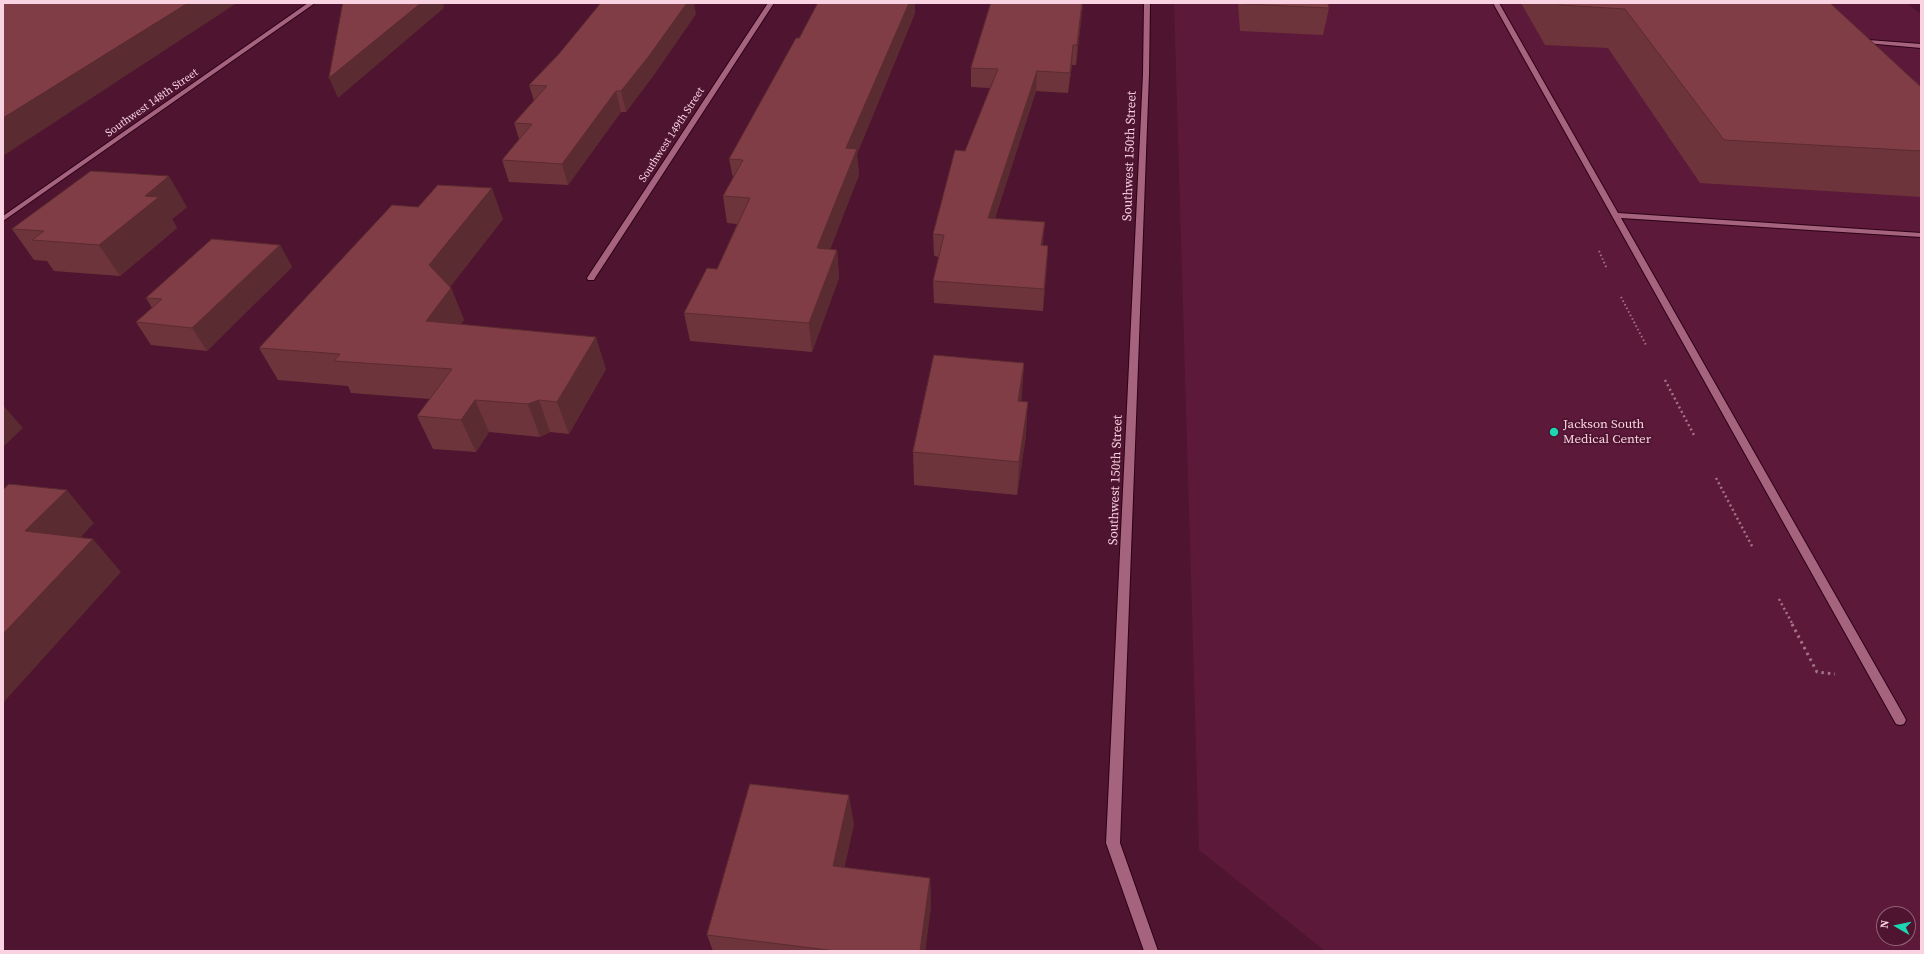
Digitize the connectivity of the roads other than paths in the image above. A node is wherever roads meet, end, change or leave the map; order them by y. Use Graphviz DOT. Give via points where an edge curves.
graph roads {
  1 [pos="312,3"];
  2 [pos="771,3"];
  3 [pos="1147,3"];
  4 [pos="1496,3"];
  5 [pos="1862,37"];
  6 [pos="1868,42"];
  7 [pos="1921,46"];
  8 [pos="1874,48"];
  9 [pos="1616,215"];
  10 [pos="3,219"];
  11 [pos="1921,235"];
  12 [pos="591,278"];
  13 [pos="1900,720"];
  14 [pos="1151,951"];
  1 -- 10 [label="street, Southwest 148th Street"];
  2 -- 12 [label="street, Southwest 149th Street"];
  3 -- 14 [label="street, Southwest 150th Street" via="1113,842"];
  4 -- 9 [label="street"];
  5 -- 6 [label="street"];
  6 -- 7 [label="street"];
  6 -- 8 [label="street"];
  9 -- 11 [label="street"];
  9 -- 13 [label="street"];
}
